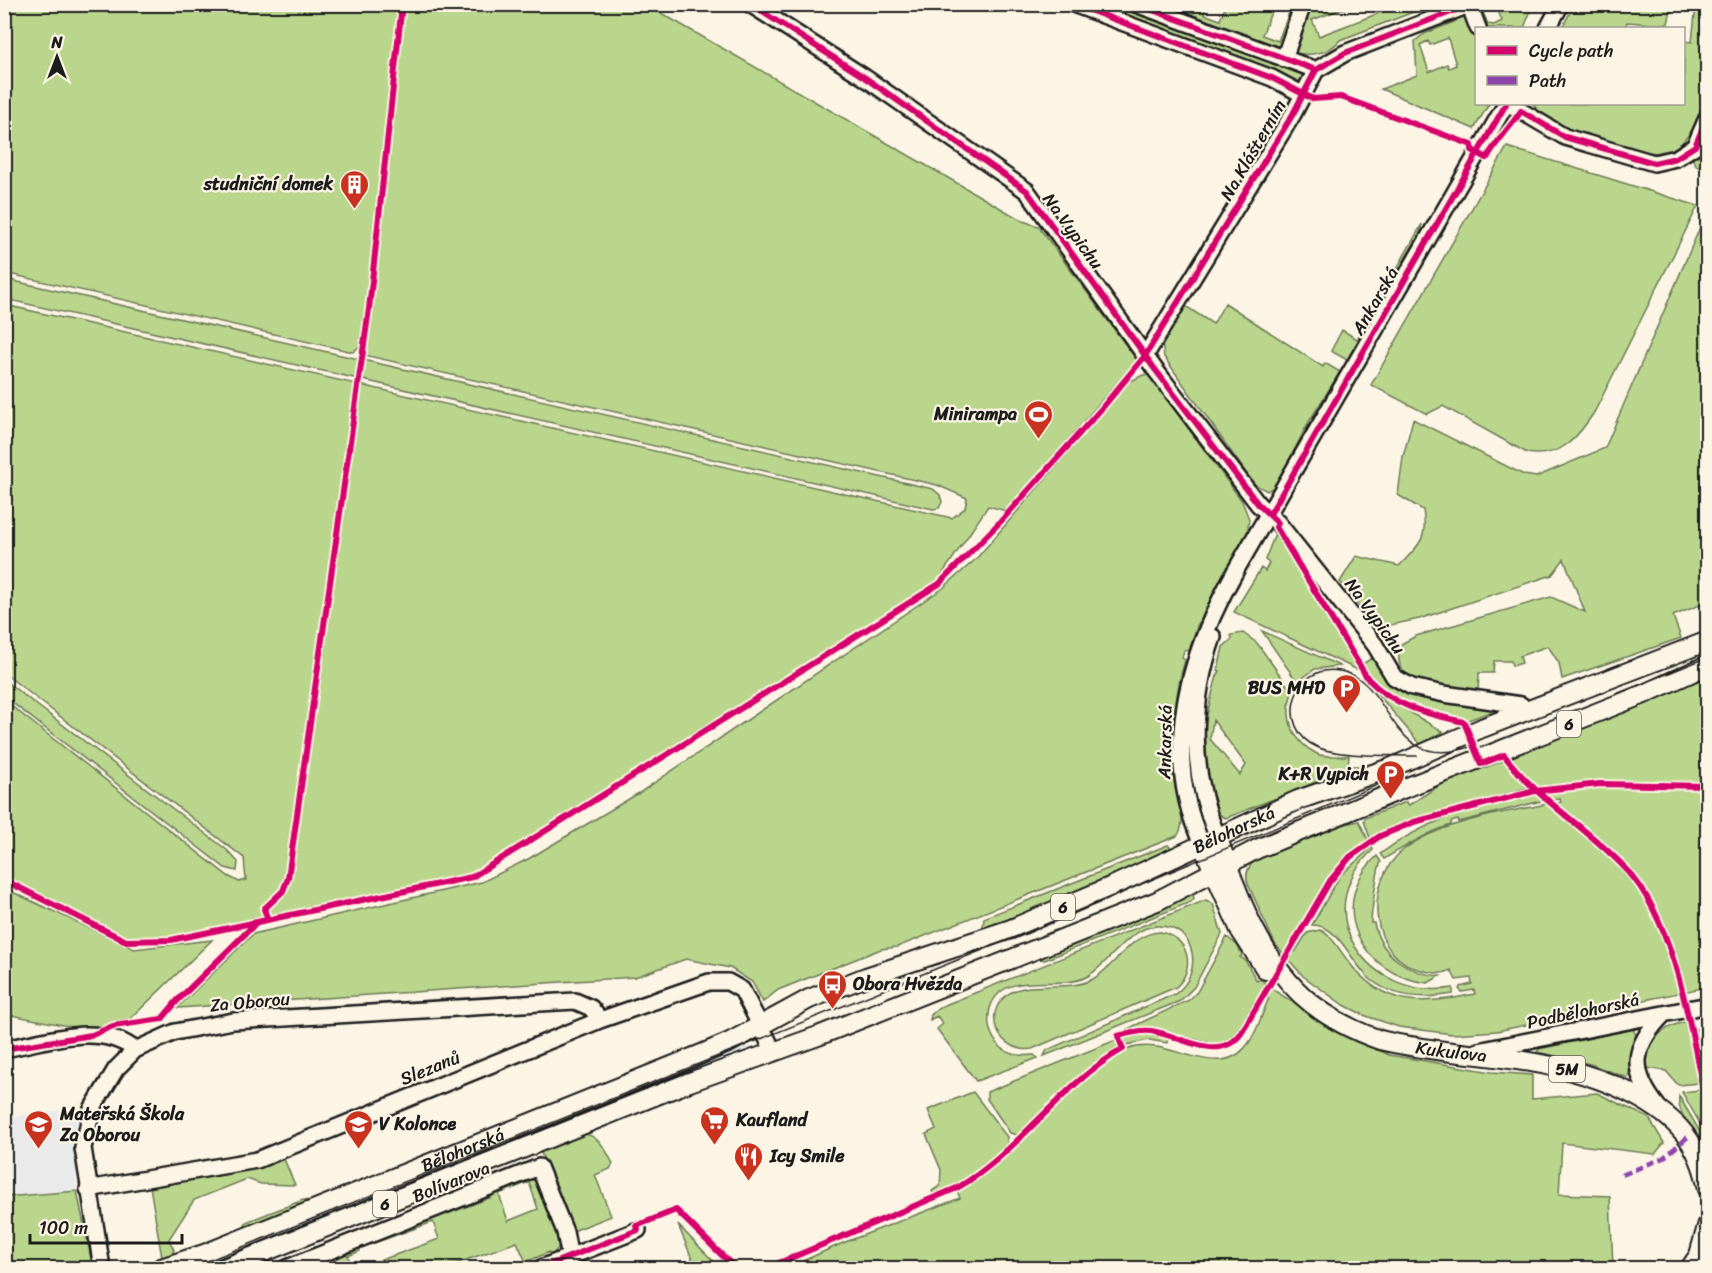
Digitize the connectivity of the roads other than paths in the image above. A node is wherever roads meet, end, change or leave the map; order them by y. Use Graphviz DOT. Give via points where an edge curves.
graph roads {
  1 [pos="750,4"];
  2 [pos="1073,4"];
  3 [pos="1136,4"];
  4 [pos="1303,4"];
  5 [pos="1561,4"];
  6 [pos="1469,5"];
  7 [pos="1178,12"];
  8 [pos="1478,27"];
  9 [pos="1549,27"];
  10 [pos="1284,59"];
  11 [pos="1316,70"];
  12 [pos="1302,94"];
  13 [pos="1507,105"];
  14 [pos="1510,105"];
  15 [pos="1707,116"];
  16 [pos="1145,356"];
  17 [pos="1270,514"];
  18 [pos="1707,641"];
  19 [pos="1707,665"];
  20 [pos="1524,712"];
  21 [pos="1209,840"];
  22 [pos="1221,868"];
  23 [pos="1707,1005"];
  24 [pos="1665,1014"];
  25 [pos="600,1020"];
  26 [pos="762,1024"];
  27 [pos="4,1049"];
  28 [pos="135,1050"];
  29 [pos="774,1052"];
  30 [pos="1466,1053"];
  31 [pos="1660,1109"];
  32 [pos="88,1189"];
  33 [pos="1707,1189"];
  34 [pos="1707,1223"];
  35 [pos="638,1230"];
  36 [pos="570,1258"];
  37 [pos="1699,1260"];
  38 [pos="102,1269"];
  39 [pos="161,1269"];
  40 [pos="224,1269"];
  41 [pos="288,1269"];
  42 [pos="541,1269"];
  1 -- 16 [label="street, Na Vypichu" via="864,77 1026,191"];
  2 -- 12 [label="street" via="1272,78"];
  3 -- 7 [label="street"];
  4 -- 10 [label="street"];
  5 -- 9 [label="street"];
  6 -- 8 [label="street"];
  6 -- 11 [label="street, Na Klášterním" via="1345,53"];
  7 -- 10 [label="street"];
  10 -- 11 [label="street"];
  11 -- 12 [label="street, Na Klášterním"];
  12 -- 16 [label="street, Na Klášterním"];
  13 -- 17 [label="street, Ankarská"];
  14 -- 15 [label="street" via="1565,137 1654,163 1676,158 1695,146"];
  16 -- 17 [label="street, Na Vypichu"];
  17 -- 20 [label="street, Na Vypichu" via="1376,645 1394,677 1412,687 1434,692 1521,705"];
  17 -- 21 [label="street, Ankarská" via="1215,631 1199,694 1198,772"];
  18 -- 20 [label="main road, Bělohorská / 6"];
  19 -- 22 [label="main road, Bělohorská / 6" via="1634,698 1400,789"];
  20 -- 21 [label="main road, Bělohorská / 6" via="1390,768 1298,800"];
  21 -- 22 [label="main road, 5M"];
  21 -- 26 [label="main road, Bělohorská / 6" via="1011,929 854,981"];
  22 -- 29 [label="main road, Bělohorská / 6" via="1157,901"];
  22 -- 30 [label="main road, Kukulova / 5M" via="1271,960 1310,1003 1378,1039"];
  23 -- 24 [label="street, Podbělohorská"];
  24 -- 30 [label="street, Podbělohorská"];
  24 -- 31 [label="street" via="1652,1026 1637,1058 1638,1074 1646,1092"];
  25 -- 26 [label="street, Slezanů" via="716,981 732,983 742,990"];
  25 -- 28 [label="street, Za Oborou" via="591,1008 575,1001 255,1020 199,1025"];
  25 -- 32 [label="street, Slezanů" via="257,1160"];
  26 -- 29 [label="street"];
  26 -- 39 [label="main road, Bělohorská / 6" via="699,1055"];
  27 -- 28 [label="street" via="92,1035 112,1036"];
  28 -- 32 [label="street, Za Oborou" via="116,1069 92,1109 83,1148"];
  29 -- 40 [label="main road, Bělohorská / 6" via="687,1083"];
  30 -- 31 [label="main road, Kukulova / 5M" via="1557,1066 1609,1083"];
  31 -- 33 [label="main road, Kukulova / 5M" via="1694,1146"];
  32 -- 38 [label="street, Za Oborou"];
  34 -- 37 [label="main road"];
  35 -- 36 [label="street"];
  36 -- 41 [label="street, Bolívarova" via="565,1232 539,1167"];
  36 -- 42 [label="street"];
}
